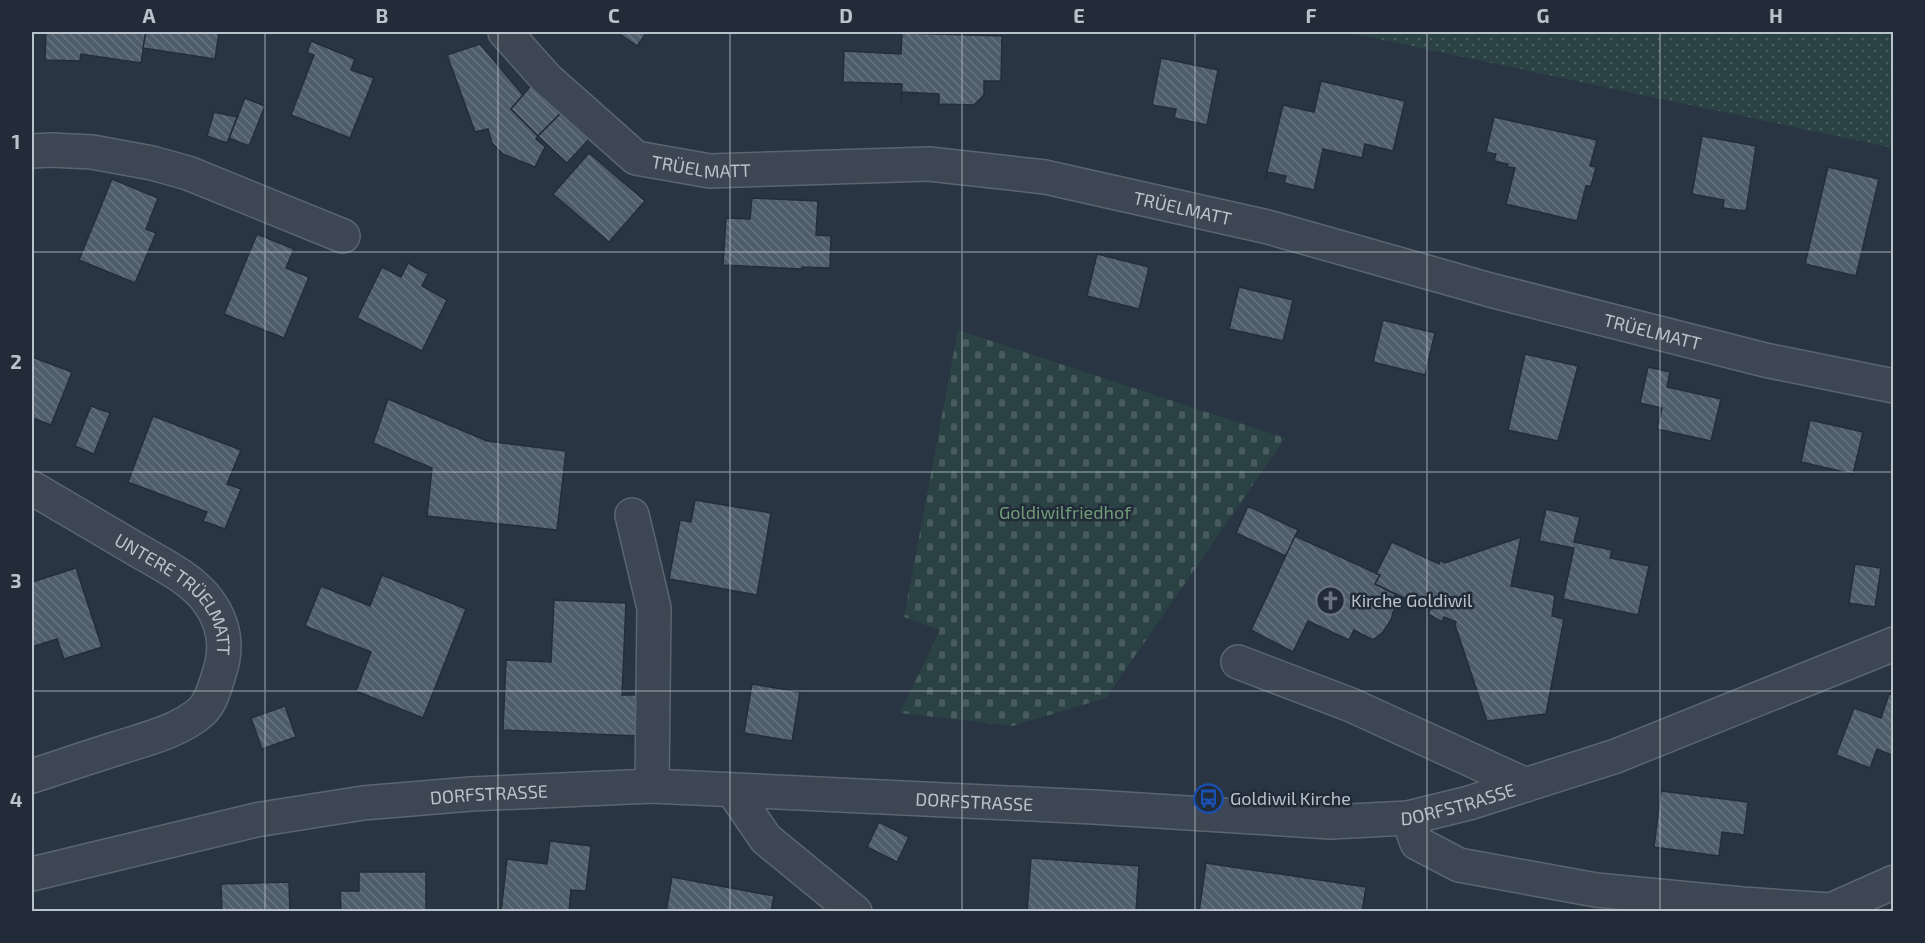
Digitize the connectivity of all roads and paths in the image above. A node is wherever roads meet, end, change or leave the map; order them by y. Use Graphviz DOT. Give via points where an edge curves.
graph roads {
  1 [pos="505,32"];
  2 [pos="32,151"];
  3 [pos="343,237"];
  4 [pos="1893,386"];
  5 [pos="32,488"];
  6 [pos="632,515"];
  7 [pos="1893,644"];
  8 [pos="1238,662"];
  9 [pos="32,776"];
  10 [pos="1526,785"];
  11 [pos="652,786"];
  12 [pos="733,791"];
  13 [pos="1407,818"];
  14 [pos="32,874"];
  15 [pos="1893,882"];
  16 [pos="1840,911"];
  17 [pos="855,912"];
  1 -- 4 [label="street, TRÜELMATT" via="547,79 636,158 710,171 929,164 1045,177 1268,227 1490,290 1765,360"];
  2 -- 3 [label="street" via="92,152 152,163 188,173"];
  5 -- 9 [label="street, UNTERE TRÜELMATT" via="190,583 219,619 224,653 214,692 202,710 182,724"];
  6 -- 11 [label="street" via="654,608"];
  7 -- 10 [label="street, DORFSTRASSE" via="1616,756"];
  8 -- 10 [label="street" via="1351,705"];
  10 -- 13 [label="street, DORFSTRASSE"];
  11 -- 12 [label="street, DORFSTRASSE"];
  11 -- 14 [label="street, DORFSTRASSE" via="363,803 256,820"];
  12 -- 13 [label="street, DORFSTRASSE" via="1331,822"];
  12 -- 17 [label="street" via="766,839"];
  13 -- 16 [label="street" via="1417,843 1459,865 1596,890"];
  15 -- 16 [label="street"];
}
